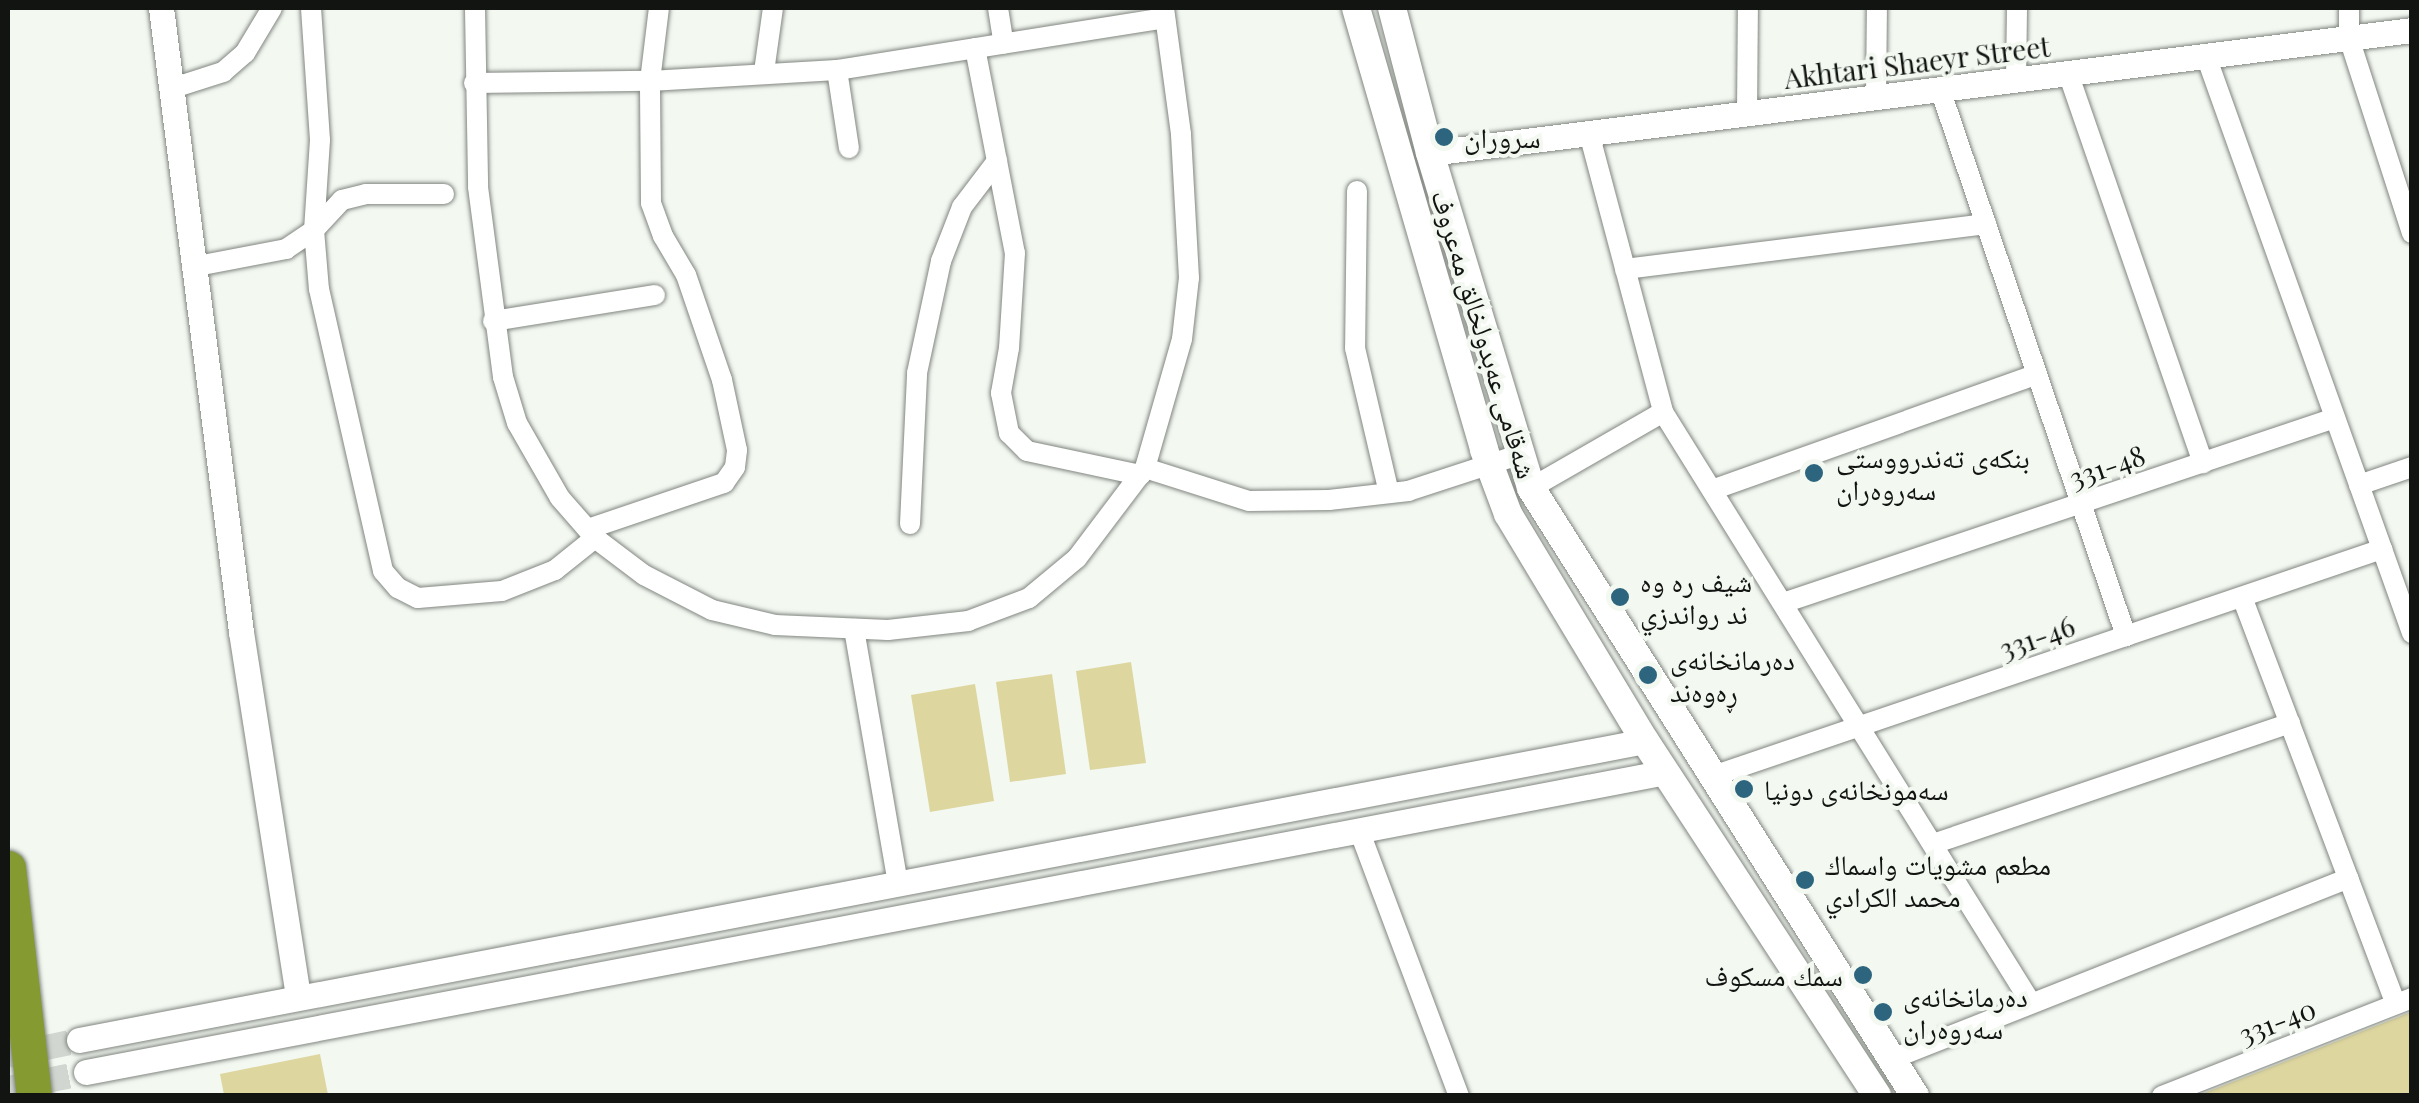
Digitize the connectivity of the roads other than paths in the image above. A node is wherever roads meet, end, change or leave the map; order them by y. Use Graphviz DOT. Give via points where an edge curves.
graph roads {
  1 [pos="162,8"];
  2 [pos="272,8"];
  3 [pos="312,8"];
  4 [pos="475,8"];
  5 [pos="659,8"];
  6 [pos="773,8"];
  7 [pos="998,8"];
  8 [pos="1356,8"];
  9 [pos="1392,8"];
  10 [pos="1748,8"];
  11 [pos="1877,8"];
  12 [pos="2017,8"];
  13 [pos="2349,8"];
  14 [pos="1164,13"];
  15 [pos="2412,30"];
  16 [pos="2349,38"];
  17 [pos="1004,44"];
  18 [pos="975,48"];
  19 [pos="2206,56"];
  20 [pos="838,70"];
  21 [pos="764,72"];
  22 [pos="2068,74"];
  23 [pos="2016,80"];
  24 [pos="650,81"];
  25 [pos="474,83"];
  26 [pos="170,89"];
  27 [pos="1940,89"];
  28 [pos="1876,97"];
  29 [pos="1747,113"];
  30 [pos="1589,133"];
  31 [pos="849,148"];
  32 [pos="1430,153"];
  33 [pos="997,161"];
  34 [pos="1356,191"];
  35 [pos="444,194"];
  36 [pos="1986,224"];
  37 [pos="314,230"];
  38 [pos="2412,233"];
  39 [pos="192,266"];
  40 [pos="1625,269"];
  41 [pos="655,295"];
  42 [pos="494,322"];
  43 [pos="2037,374"];
  44 [pos="1664,412"];
  45 [pos="2335,418"];
  46 [pos="1518,455"];
  47 [pos="2203,463"];
  48 [pos="1489,467"];
  49 [pos="2412,467"];
  50 [pos="1142,472"];
  51 [pos="2359,485"];
  52 [pos="1531,488"];
  53 [pos="1712,490"];
  54 [pos="1389,494"];
  55 [pos="2081,504"];
  56 [pos="910,524"];
  57 [pos="591,534"];
  58 [pos="2382,549"];
  59 [pos="2242,597"];
  60 [pos="1783,604"];
  61 [pos="2407,604"];
  62 [pos="854,628"];
  63 [pos="2412,633"];
  64 [pos="2126,636"];
  65 [pos="2290,723"];
  66 [pos="1858,727"];
  67 [pos="1632,743"];
  68 [pos="1666,772"];
  69 [pos="1710,777"];
  70 [pos="1631,778"];
  71 [pos="1359,830"];
  72 [pos="1933,844"];
  73 [pos="987,866"];
  74 [pos="8,868"];
  75 [pos="2348,878"];
  76 [pos="898,884"];
  77 [pos="994,898"];
  78 [pos="298,996"];
  79 [pos="2404,1001"];
  80 [pos="2032,1004"];
  81 [pos="79,1040"];
  82 [pos="1892,1059"];
  83 [pos="86,1072"];
  84 [pos="34,1096"];
  85 [pos="1459,1096"];
  86 [pos="1877,1096"];
  87 [pos="1916,1096"];
  88 [pos="2162,1096"];
  1 -- 26 [label="street"];
  2 -- 26 [label="street" via="245,53 223,72"];
  3 -- 37 [label="street" via="320,155"];
  4 -- 25 [label="street"];
  5 -- 24 [label="street"];
  6 -- 21 [label="street"];
  7 -- 17 [label="street"];
  8 -- 48 [label="main road, شەقامی عەبدولخالق مەعروف"];
  9 -- 32 [label="main road, شەقامی عەبدولخالق مەعروف"];
  10 -- 29 [label="street"];
  11 -- 28 [label="street"];
  12 -- 23 [label="street"];
  13 -- 16 [label="street"];
  14 -- 17 [label="street"];
  14 -- 50 [label="street" via="1181,134 1190,278 1182,339"];
  15 -- 16 [label="street, Akhtari Shaeyr Street"];
  16 -- 19 [label="street, Akhtari Shaeyr Street"];
  16 -- 38 [label="street"];
  17 -- 18 [label="street"];
  18 -- 20 [label="street"];
  18 -- 33 [label="street"];
  19 -- 22 [label="street, Akhtari Shaeyr Street"];
  19 -- 45 [label="street"];
  20 -- 21 [label="street"];
  20 -- 31 [label="street"];
  21 -- 24 [label="street"];
  22 -- 23 [label="street, Akhtari Shaeyr Street"];
  22 -- 47 [label="street"];
  23 -- 27 [label="street, Akhtari Shaeyr Street"];
  24 -- 25 [label="street"];
  24 -- 57 [label="street" via="651,202 686,275 722,380 735,468 724,483"];
  25 -- 42 [label="street"];
  26 -- 39 [label="street"];
  27 -- 28 [label="street, Akhtari Shaeyr Street"];
  27 -- 36 [label="street"];
  28 -- 29 [label="street, Akhtari Shaeyr Street"];
  29 -- 30 [label="street, Akhtari Shaeyr Street"];
  30 -- 32 [label="street, Akhtari Shaeyr Street"];
  30 -- 40 [label="street"];
  32 -- 46 [label="main road, شەقامی عەبدولخالق مەعروف"];
  33 -- 50 [label="street" via="1014,253 1001,393 1008,434 1026,451"];
  33 -- 56 [label="street" via="962,207 941,261 916,373"];
  34 -- 54 [label="street" via="1356,348"];
  35 -- 37 [label="street" via="342,200"];
  36 -- 40 [label="street"];
  36 -- 43 [label="street"];
  37 -- 39 [label="street" via="286,249"];
  37 -- 57 [label="street" via="323,319 389,580 418,598 502,590 555,570"];
  39 -- 78 [label="street"];
  40 -- 44 [label="street"];
  41 -- 42 [label="street"];
  42 -- 57 [label="street" via="517,423 560,498"];
  43 -- 53 [label="street"];
  43 -- 55 [label="street"];
  44 -- 52 [label="street"];
  44 -- 53 [label="street"];
  45 -- 47 [label="street, 331-48"];
  45 -- 51 [label="street"];
  46 -- 48 [label="street"];
  46 -- 52 [label="main road, شەقامی عەبدولخالق مەعروف"];
  47 -- 55 [label="street, 331-48"];
  48 -- 54 [label="street"];
  48 -- 67 [label="main road, شەقامی عەبدولخالق مەعروف"];
  49 -- 51 [label="street"];
  50 -- 54 [label="street" via="1250,501"];
  50 -- 62 [label="street" via="1078,558 1029,598 950,624"];
  51 -- 58 [label="street"];
  52 -- 69 [label="main road, شەقامی عەبدولخالق مەعروف"];
  53 -- 60 [label="street"];
  55 -- 60 [label="street, 331-48"];
  55 -- 64 [label="street"];
  57 -- 62 [label="street" via="644,574 712,610 774,625"];
  58 -- 59 [label="street, 331-46"];
  58 -- 61 [label="street"];
  59 -- 64 [label="street, 331-46"];
  59 -- 65 [label="street"];
  60 -- 66 [label="street"];
  61 -- 63 [label="street"];
  62 -- 76 [label="street"];
  64 -- 66 [label="street, 331-46"];
  65 -- 72 [label="street"];
  65 -- 75 [label="street"];
  66 -- 69 [label="street, 331-46"];
  66 -- 72 [label="street"];
  67 -- 68 [label="main road, شەقامی عەبدولخالق مەعروف"];
  67 -- 70 [label="street"];
  67 -- 73 [label="street"];
  68 -- 70 [label="street"];
  68 -- 86 [label="main road, شەقامی عەبدولخالق مەعروف"];
  69 -- 82 [label="main road, شەقامی عەبدولخالق مەعروف"];
  70 -- 71 [label="street"];
  71 -- 77 [label="street"];
  71 -- 85 [label="street"];
  72 -- 80 [label="street"];
  73 -- 76 [label="street"];
  73 -- 77 [label="street"];
  74 -- 84 [label="highway"];
  75 -- 79 [label="street"];
  75 -- 80 [label="street"];
  76 -- 78 [label="street"];
  77 -- 83 [label="street"];
  78 -- 81 [label="street"];
  79 -- 88 [label="street, 331-40"];
  80 -- 82 [label="street"];
  82 -- 87 [label="main road, شەقامی عەبدولخالق مەعروف"];
}
